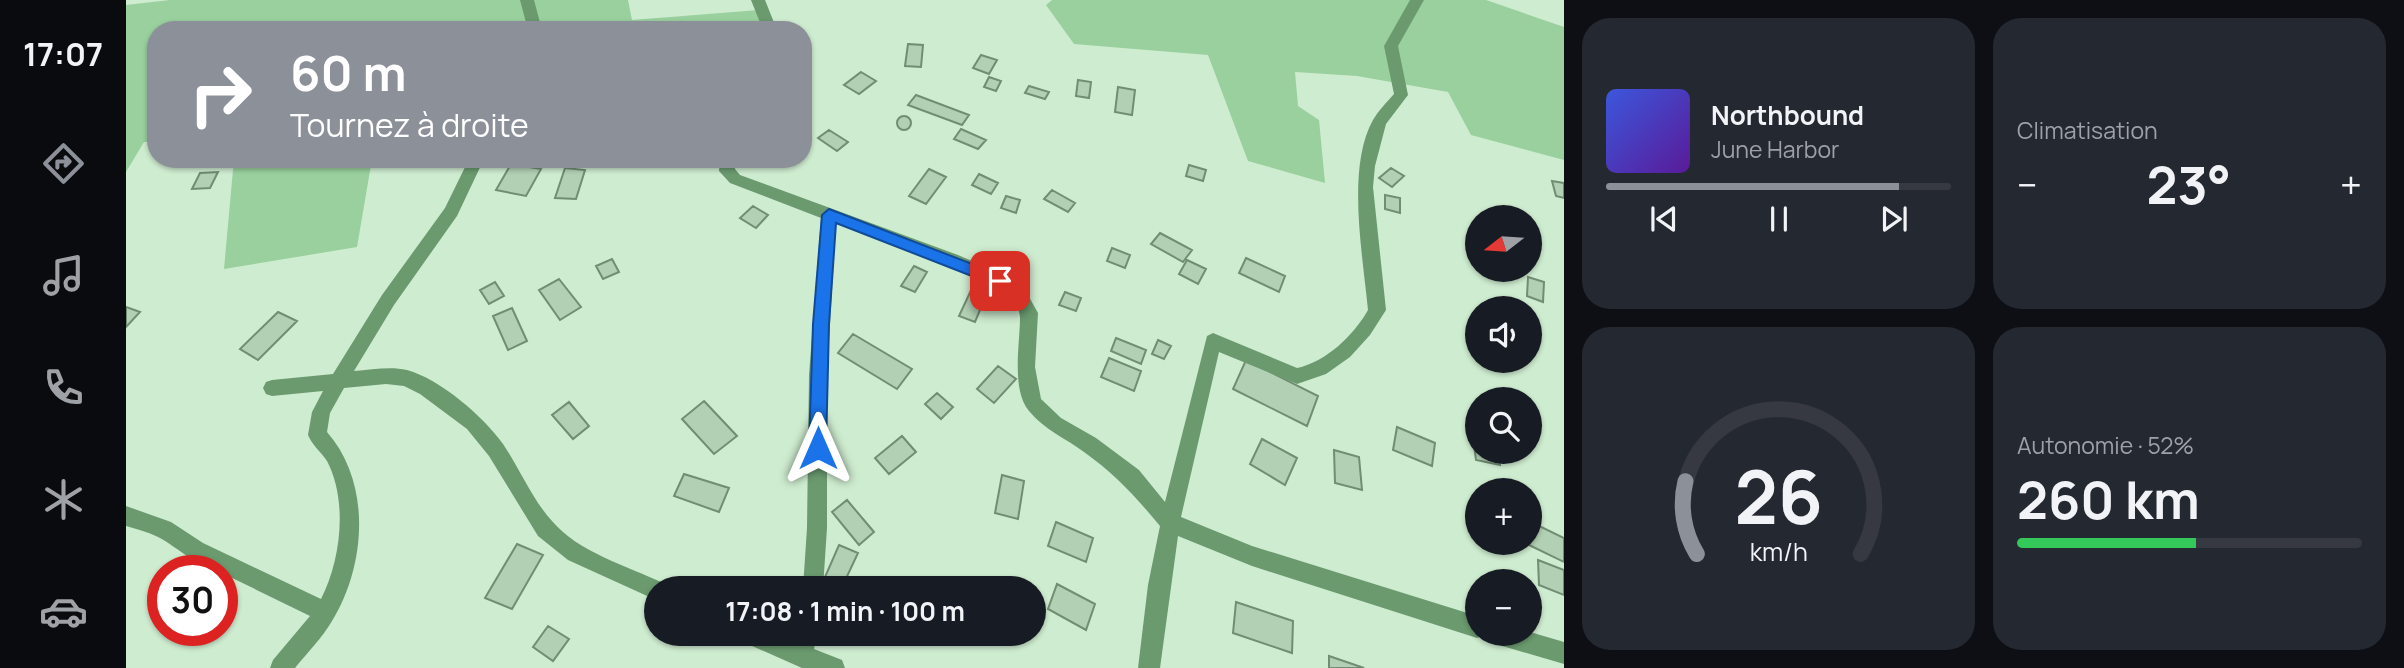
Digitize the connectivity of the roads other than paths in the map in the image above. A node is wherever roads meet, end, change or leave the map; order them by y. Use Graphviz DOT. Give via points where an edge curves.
graph roads {
  1 [pos="527,0"];
  2 [pos="758,0"];
  3 [pos="1417,0"];
  4 [pos="533,21"];
  5 [pos="767,21"];
  6 [pos="473,168"];
  7 [pos="727,168"];
  8 [pos="829,215"];
  9 [pos="339,380"];
  10 [pos="272,388"];
  11 [pos="126,516"];
  12 [pos="1170,522"];
  13 [pos="814,576"];
  14 [pos="644,585"];
  15 [pos="325,612"];
  16 [pos="1465,623"];
  17 [pos="778,646"];
  18 [pos="804,646"];
  19 [pos="1540,646"];
  20 [pos="1564,653"];
  21 [pos="802,657"];
  22 [pos="281,668"];
  23 [pos="834,668"];
  24 [pos="1149,668"];
  1 -- 4 [label="street"];
  2 -- 5 [label="street"];
  3 -- 12 [label="street" via="1391,47 1401,95 1379,122 1367,166 1377,310 1372,322 1323,368 1309,375 1297,376 1213,341"];
  6 -- 9 [label="street" via="451,212 387,300"];
  7 -- 8 [label="street" via="735,179"];
  8 -- 12 [label="street" via="952,260 1018,293 1029,313 1026,367 1033,403 1054,424 1132,477"];
  8 -- 13 [label="street"];
  9 -- 10 [label="street"];
  9 -- 14 [label="street" via="386,376 426,388 474,423 545,529 575,553"];
  9 -- 15 [label="street" via="321,412 317,435 334,455 343,479 351,530 338,586"];
  11 -- 15 [label="street" via="164,528 196,550"];
  12 -- 16 [label="street" via="1252,556"];
  12 -- 24 [label="street"];
  15 -- 22 [label="street"];
  17 -- 21 [label="street"];
  18 -- 21 [label="street"];
  19 -- 20 [label="street"];
  21 -- 23 [label="street"];
}
